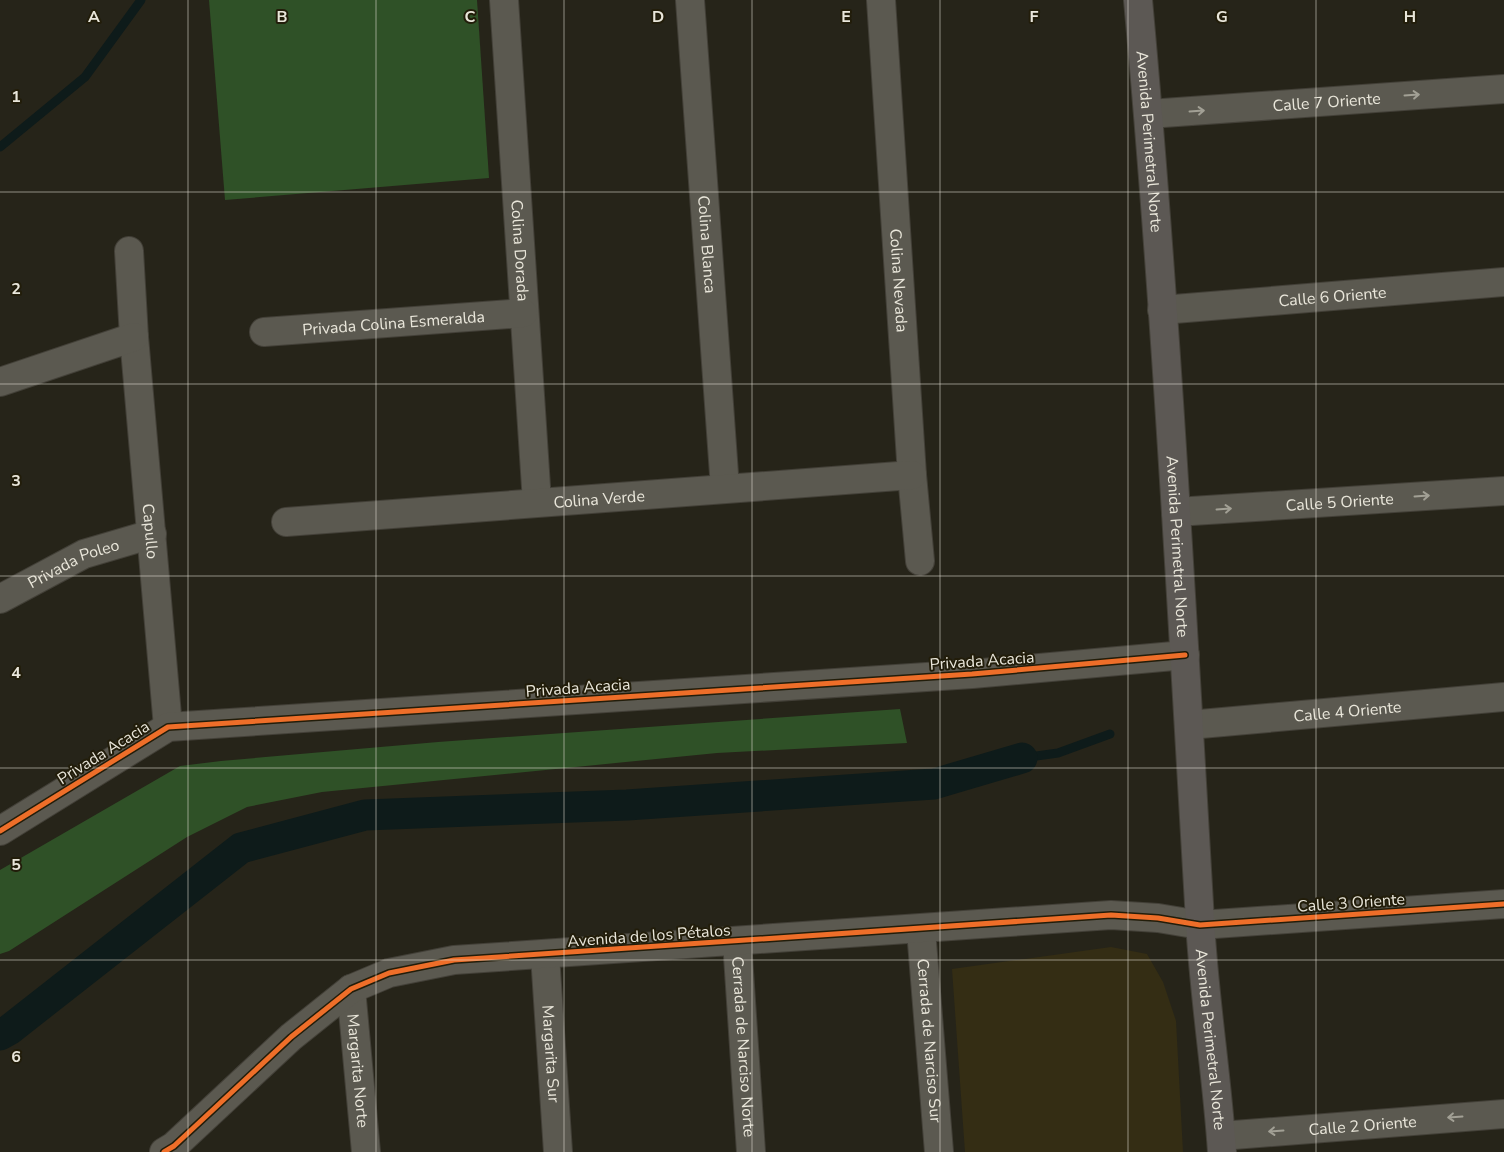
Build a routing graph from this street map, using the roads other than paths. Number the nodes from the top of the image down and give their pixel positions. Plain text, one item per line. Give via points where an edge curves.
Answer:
1 (504, 0) edge
2 (690, 0) edge
3 (881, 0) edge
4 (1138, 0) edge
5 (1504, 89) edge
6 (1149, 114) junction
7 (129, 251) dead end
8 (1504, 282) edge
9 (1162, 310) junction
10 (523, 313) junction
11 (264, 332) dead end
12 (134, 337) junction
13 (0, 382) edge
14 (912, 475) junction
15 (725, 488) junction
16 (1504, 491) edge
17 (537, 502) junction
18 (1176, 512) junction
19 (286, 522) dead end
20 (152, 534) junction
21 (920, 561) dead end
22 (0, 599) edge
23 (1186, 655) junction
24 (1504, 697) edge
25 (1189, 725) junction
26 (168, 727) junction
27 (0, 830) edge
28 (1504, 904) edge
29 (1200, 925) junction
30 (921, 930) junction
31 (737, 941) junction
32 (545, 955) junction
33 (351, 989) junction
34 (1504, 1114) edge
35 (1222, 1144) edge
36 (171, 1150) edge
37 (366, 1152) edge
38 (558, 1152) edge
39 (751, 1152) edge
40 (939, 1152) edge

1 - 10 street, Colina Dorada
2 - 15 street, Colina Blanca
3 - 14 street, Colina Nevada
4 - 6 street, Avenida Perimetral Norte
6 -> 5 street, Calle 7 Oriente
6 - 9 street, Avenida Perimetral Norte
7 - 12 street, Capullo
8 - 9 street, Calle 6 Oriente
9 - 18 street, Avenida Perimetral Norte
10 - 11 street, Privada Colina Esmeralda
10 - 17 street, Colina Dorada
12 - 13 street
12 - 20 street, Capullo
14 - 15 street, Colina Verde
14 - 21 street, Colina Nevada
15 - 17 street, Colina Verde
18 -> 16 street, Calle 5 Oriente
17 - 19 street, Colina Verde
18 - 23 street, Avenida Perimetral Norte
20 - 22 street, Privada Poleo via 84,554
20 - 26 street, Capullo
23 - 25 street, Avenida Perimetral Norte
23 - 26 street, Privada Acacia via 962,675
24 - 25 street, Calle 4 Oriente
25 - 29 street, Avenida Perimetral Norte
26 - 27 street, Privada Acacia
28 - 29 street, Calle 3 Oriente
29 - 30 street, Avenida de los Pétalos via 1111,915
29 - 35 street, Avenida Perimetral Norte
30 - 31 street, Avenida de los Pétalos
30 - 40 street, Cerrada de Narciso Sur
31 - 32 street, Avenida de los Pétalos
31 - 39 street, Cerrada de Narciso Norte
32 - 33 street, Avenida de los Pétalos via 454,960 390,973
32 - 38 street, Margarita Sur
33 - 36 street, Avenida de los Pétalos via 291,1037
33 - 37 street, Margarita Norte
34 -> 35 street, Calle 2 Oriente

